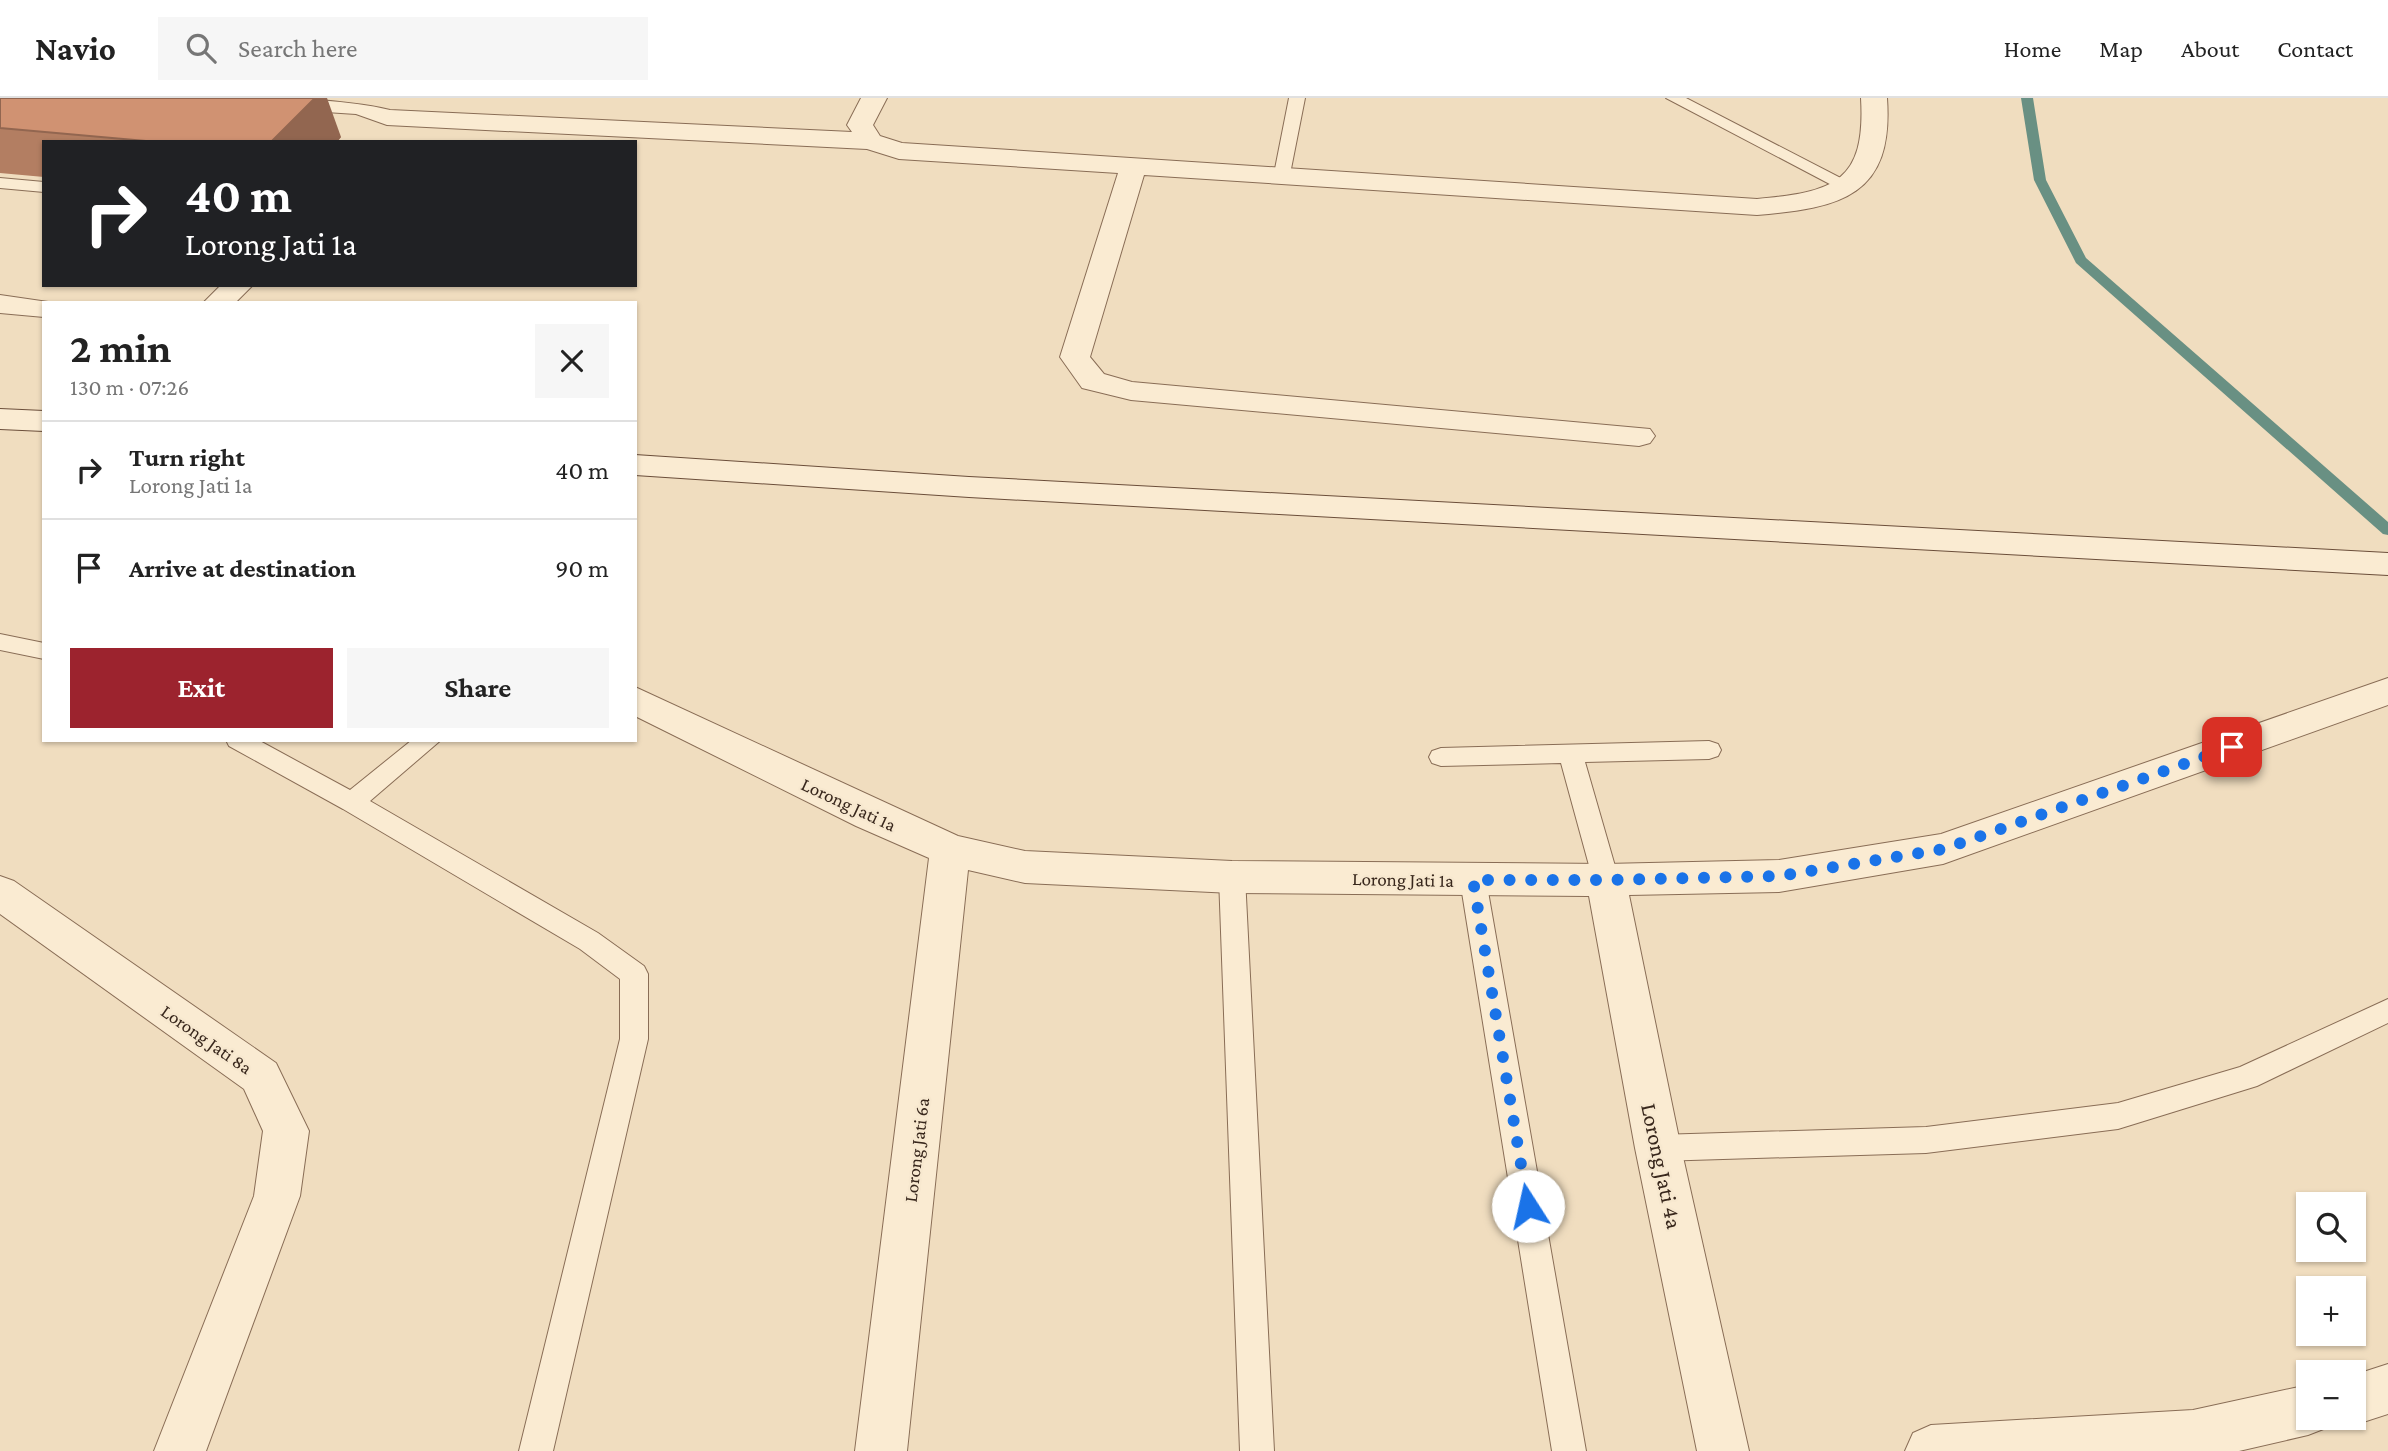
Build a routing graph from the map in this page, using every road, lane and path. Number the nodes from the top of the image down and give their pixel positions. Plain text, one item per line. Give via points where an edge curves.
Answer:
1 (236, 98) edge
2 (874, 98) edge
3 (1297, 98) edge
4 (1674, 98) edge
5 (1874, 98) edge
6 (387, 117) junction
7 (374, 140) edge
8 (870, 141) junction
9 (1133, 168) junction
10 (1282, 174) junction
11 (0, 183) edge
12 (42, 187) edge
13 (1849, 187) junction
14 (237, 287) edge
15 (219, 301) edge
16 (0, 304) edge
17 (42, 308) edge
18 (0, 419) edge
19 (42, 421) edge
20 (1639, 436) dead end
21 (637, 465) edge
22 (2388, 564) edge
23 (0, 642) edge
24 (42, 651) edge
25 (2388, 691) edge
26 (637, 701) edge
27 (243, 742) edge
28 (427, 742) edge
29 (1709, 750) dead end
30 (1570, 754) junction
31 (1441, 757) dead end
32 (352, 802) junction
33 (950, 850) junction
34 (1232, 877) junction
35 (1473, 880) junction
36 (1606, 880) junction
37 (0, 892) edge
38 (2388, 1010) edge
39 (1658, 1148) junction
40 (2296, 1414) edge
41 (2196, 1444) edge
42 (180, 1451) edge
43 (536, 1451) edge
44 (881, 1451) edge
45 (1257, 1451) edge
46 (1569, 1451) edge
47 (1723, 1451) edge
48 (1931, 1451) edge

1 - 6 street via 360,107
2 - 8 street via 860,125
3 - 10 lane
4 - 13 lane
5 - 13 street via 1875,140 1869,162
6 - 7 street
6 - 8 street
8 - 9 street via 899,151
9 - 10 street
9 - 20 street via 1075,358 1093,381 1131,391
10 - 13 street via 1758,207 1813,202
11 - 12 lane
14 - 15 street
16 - 17 street
18 - 19 street
21 - 22 street
23 - 24 lane
25 - 36 street, Lorong Jati 1a via 1944,849 1779,876
26 - 33 street, Lorong Jati 1a
27 - 32 lane
28 - 32 lane
29 - 30 lane
30 - 31 lane
30 - 36 lane
32 - 43 lane via 589,941 634,974 634,1039
33 - 34 street, Lorong Jati 1a via 1025,867
33 - 44 street, Lorong Jati 6a
34 - 35 street, Lorong Jati 1a
34 - 45 lane
35 - 36 street, Lorong Jati 1a
35 - 46 lane
36 - 39 street, Lorong Jati 4a
37 - 42 street, Lorong Jati 8a via 260,1076 286,1131 277,1196
38 - 39 lane via 2246,1077 2119,1116 1926,1140
39 - 47 street, Lorong Jati 4a
40 - 41 street
41 - 48 street

